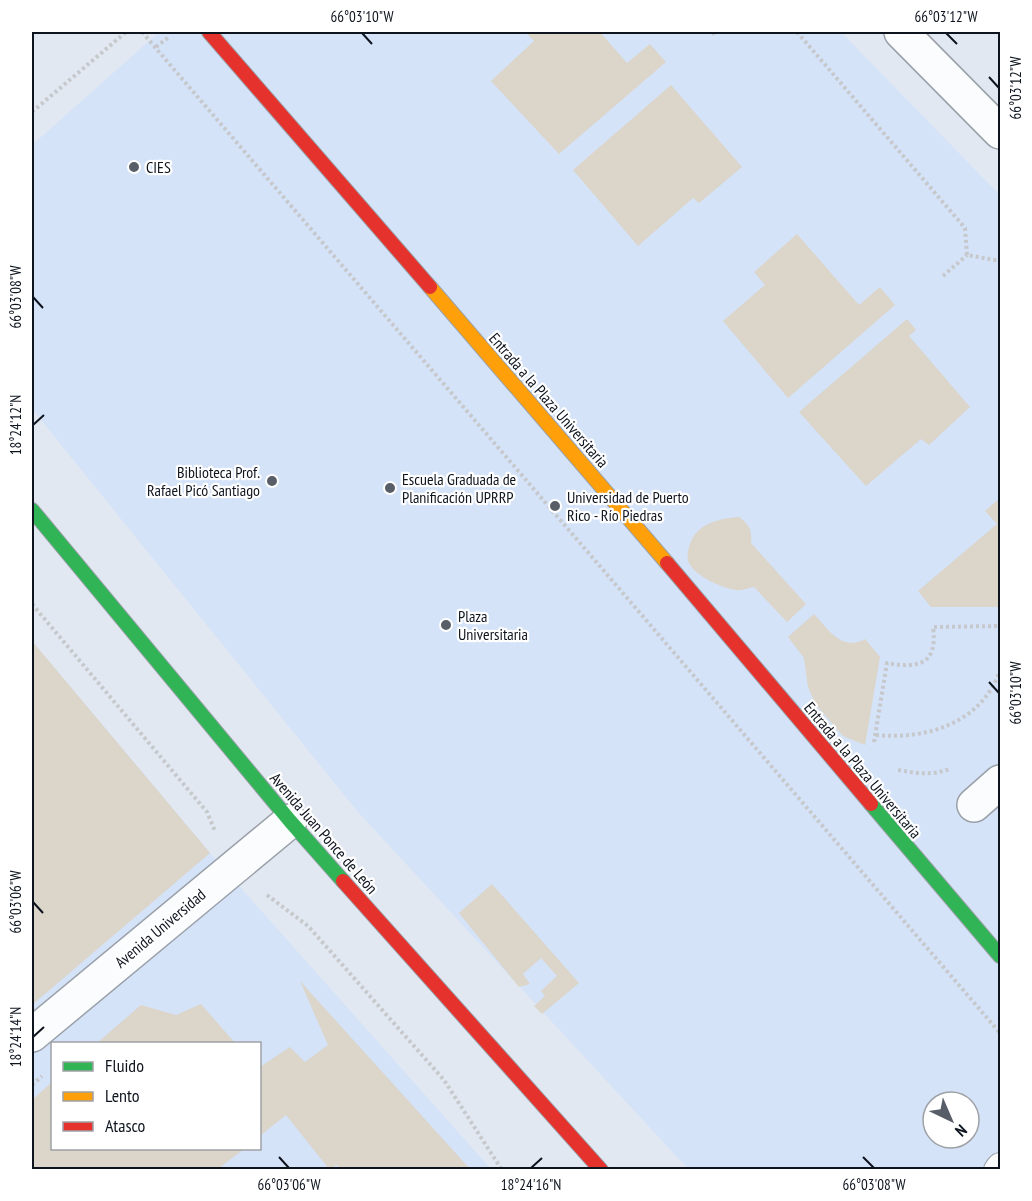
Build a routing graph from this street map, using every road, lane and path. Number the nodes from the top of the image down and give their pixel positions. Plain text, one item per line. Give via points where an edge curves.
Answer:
1 (126, 32) edge
2 (142, 32) edge
3 (209, 32) edge
4 (797, 32) edge
5 (901, 32) edge
6 (32, 112) edge
7 (1000, 132) edge
8 (967, 255) junction
9 (1000, 261) edge
10 (943, 276) dead end
11 (32, 510) edge
12 (1000, 626) edge
13 (1000, 670) edge
14 (876, 735) junction
15 (960, 765) dead end
16 (869, 766) junction
17 (1000, 782) edge
18 (862, 795) junction
19 (974, 805) dead end
20 (290, 821) junction
21 (1000, 956) edge
22 (1000, 1033) edge
23 (32, 1035) edge
24 (1000, 1166) edge
25 (601, 1170) edge
26 (997, 1170) edge

1 - 6 path
2 - 22 path
3 - 18 street, Entrada a la Plaza Universitaria
4 - 8 path via 965,228
5 - 7 street
8 - 9 path
8 - 10 path
11 - 20 street, Avenida Juan Ponce de León
12 - 14 path via 933,627 934,643 920,665 887,663
13 - 14 path via 981,702 954,724 911,735
14 - 16 path
15 - 16 path via 920,774
16 - 18 path
17 - 19 street
18 - 21 street, Entrada a la Plaza Universitaria
20 - 23 street, Avenida Universidad
20 - 25 street, Avenida Juan Ponce de León
24 - 26 lane

